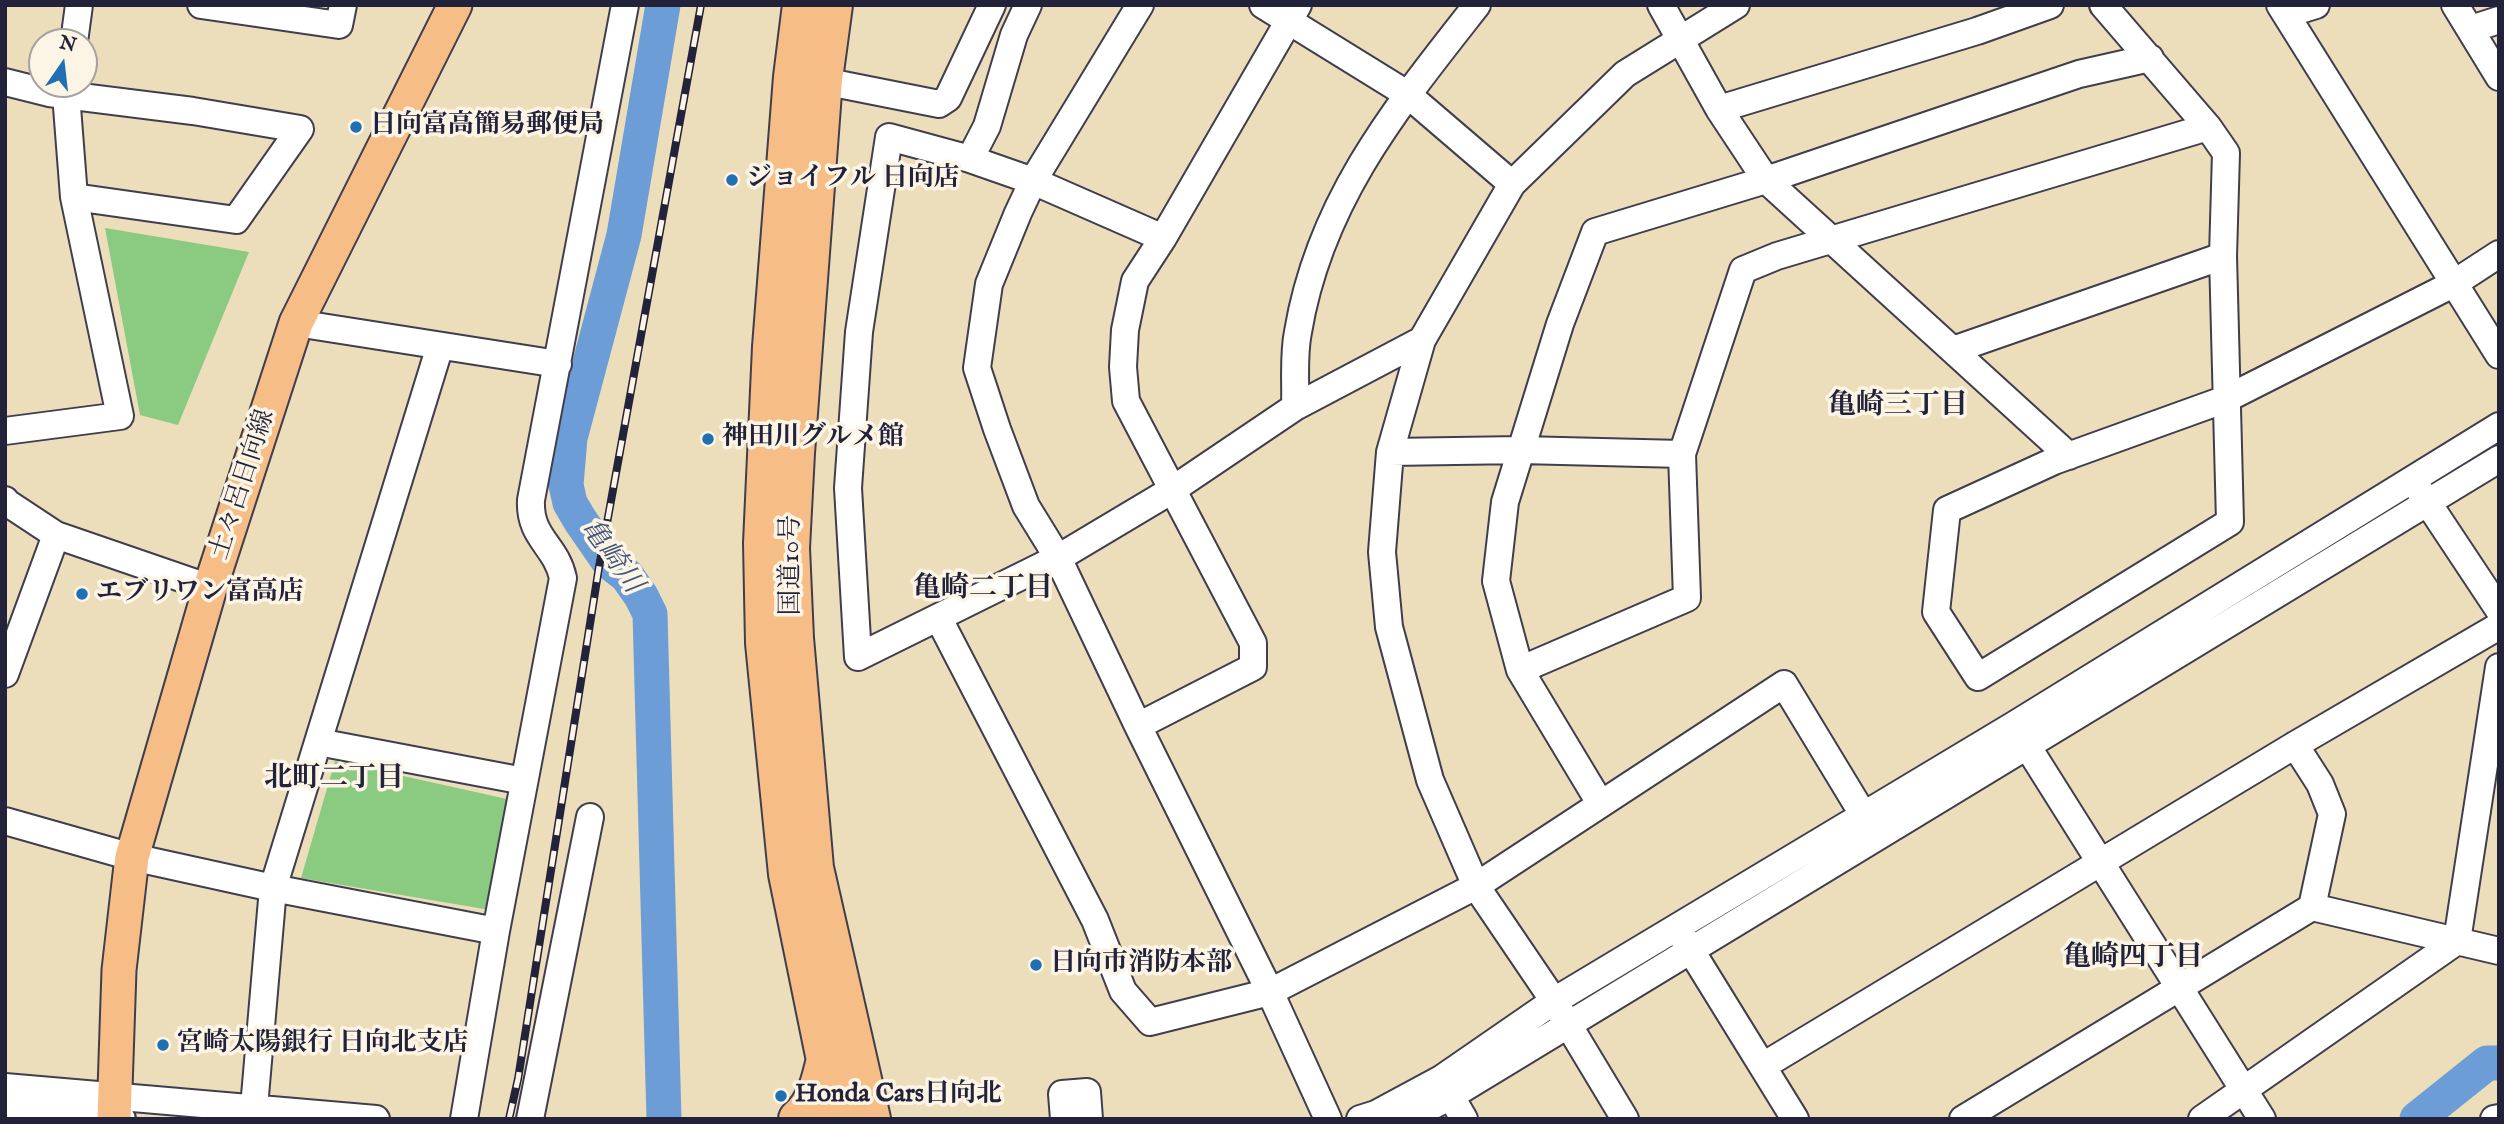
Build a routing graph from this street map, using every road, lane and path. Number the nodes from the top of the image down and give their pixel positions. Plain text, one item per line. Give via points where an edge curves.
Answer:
1 (79, 5) edge
2 (201, 5) edge
3 (342, 5) edge
4 (456, 5) edge
5 (625, 5) edge
6 (802, 5) edge
7 (833, 5) edge
8 (992, 5) edge
9 (1028, 5) edge
10 (1140, 5) edge
11 (1263, 5) edge
12 (1478, 5) edge
13 (1661, 5) edge
14 (1736, 5) edge
15 (2050, 5) edge
16 (2103, 5) edge
17 (2316, 5) edge
18 (2455, 5) edge
19 (2283, 10) edge
20 (1293, 13) edge
21 (2499, 20) edge
22 (76, 28) edge
23 (2471, 29) junction
24 (1682, 39) junction
25 (2150, 58) junction
26 (2499, 77) edge
27 (808, 78) junction
28 (5, 82) edge
29 (28, 88) edge
30 (98, 94) edge
31 (1407, 94) junction
32 (68, 98) edge
33 (1719, 109) junction
34 (2208, 127) junction
35 (970, 159) junction
36 (1766, 180) junction
37 (1033, 181) junction
38 (1512, 184) junction
39 (74, 197) junction
40 (1163, 238) junction
41 (1832, 241) junction
42 (2499, 254) edge
43 (2224, 256) junction
44 (2453, 284) junction
45 (296, 323) junction
46 (1422, 340) junction
47 (440, 346) junction
48 (1953, 350) junction
49 (2499, 355) edge
50 (558, 364) junction
51 (2226, 399) junction
52 (1295, 407) junction
53 (2499, 426) edge
54 (5, 431) edge
55 (1521, 450) junction
56 (1390, 452) junction
57 (1682, 454) junction
58 (2069, 456) junction
59 (2499, 459) edge
60 (1172, 490) junction
61 (2420, 492) junction
62 (5, 500) edge
63 (56, 535) junction
64 (1058, 558) junction
65 (210, 589) junction
66 (2499, 610) edge
67 (939, 619) junction
68 (2499, 626) edge
69 (7, 666) edge
70 (2499, 667) edge
71 (1520, 670) junction
72 (1138, 726) junction
73 (2020, 735) junction
74 (318, 742) junction
75 (2295, 745) junction
76 (524, 781) junction
77 (1600, 803) junction
78 (1864, 816) junction
79 (590, 817) dead end
80 (5, 821) edge
81 (132, 857) junction
82 (2101, 862) junction
83 (1476, 886) junction
84 (273, 888) junction
85 (2312, 907) junction
86 (1676, 926) junction
87 (496, 931) junction
88 (2457, 941) junction
89 (1690, 949) junction
90 (2499, 951) edge
91 (2180, 988) junction
92 (1270, 992) junction
93 (1553, 1001) junction
94 (1567, 1024) junction
95 (826, 1059) junction
96 (1763, 1066) junction
97 (861, 1076) junction
98 (5, 1087) edge
99 (2244, 1091) junction
100 (1452, 1098) edge
101 (5, 1110) edge
102 (117, 1113) edge
103 (253, 1113) edge
104 (376, 1119) edge
105 (464, 1119) edge
106 (530, 1119) edge
107 (798, 1119) edge
108 (838, 1119) edge
109 (871, 1119) edge
110 (897, 1119) edge
111 (1063, 1119) edge
112 (1089, 1119) edge
113 (1328, 1119) edge
114 (1360, 1119) edge
115 (1407, 1119) edge
116 (1625, 1119) edge
117 (1795, 1119) edge
118 (1963, 1119) edge
119 (2202, 1119) edge
120 (2262, 1119) edge

1 - 22 street
2 - 3 street via 339,25
4 - 45 main road, 土々呂日向線
5 - 50 street
6 - 27 highway, 国道10号
7 - 27 highway, 国道10号
8 - 27 street via 948,99 939,104
9 - 35 street via 1014,35 987,126
10 - 37 street
11 - 20 street
12 - 31 street
13 - 24 street
14 - 24 street
15 - 33 street
16 - 25 street
17 - 19 street
18 - 23 street
19 - 44 street
20 - 31 street
20 - 40 street
21 - 23 street
23 - 26 street
24 - 33 street
24 - 38 street via 1625,74
25 - 34 street
25 - 36 street via 2079,74
27 - 95 highway, 国道10号 via 766,457 763,543 765,643 788,874
27 - 97 highway, 国道10号 via 790,548 794,638 814,868
28 - 29 street
30 - 39 street via 300,129 236,220
31 - 38 street
31 - 52 street via 1348,185 1316,260 1297,335
32 - 39 street
33 - 36 street
34 - 41 street
34 - 43 street via 2226,153
35 - 37 street
35 - 67 street via 889,137 859,332 848,488 858,657
36 - 41 street
36 - 55 street via 1595,232 1560,324
37 - 40 street
37 - 64 street via 989,284 977,368 1026,506
38 - 46 street
39 - 54 street via 120,416
40 - 60 street via 1135,281 1123,367 1126,401
41 - 48 street
41 - 57 street via 1743,270
42 - 44 street
43 - 48 street
43 - 51 street
44 - 49 street
44 - 51 street
45 - 47 street
45 - 65 main road, 土々呂日向線
46 - 52 street
46 - 56 street
47 - 50 street
47 - 74 street
48 - 58 street
50 - 76 street via 531,515 534,527 560,564 563,578
51 - 58 street
51 - 58 street via 2230,522 1978,677 1936,612 1947,510
52 - 60 street
53 - 61 street
55 - 56 street
55 - 57 street
55 - 71 street via 1505,502 1496,581
56 - 83 street via 1382,552 1388,626 1430,780
57 - 71 street via 1687,598
59 - 61 street
60 - 64 street
60 - 72 street via 1253,643 1253,667
61 - 66 street
61 - 73 street
62 - 63 street
63 - 65 street
63 - 69 street
64 - 67 street
64 - 72 street
65 - 81 main road, 土々呂日向線
67 - 92 street via 1096,920 1123,991 1150,1022
68 - 75 street
70 - 88 street
71 - 77 street
72 - 92 street
73 - 78 street
73 - 82 street
73 - 89 street
74 - 76 street
74 - 84 street
75 - 82 street
75 - 85 street via 2320,784 2332,814
76 - 87 street
77 - 78 street via 1784,684
77 - 83 street
78 - 86 street
79 - 106 street
80 - 81 street
81 - 84 street
81 - 102 main road, 土々呂日向線 via 119,970
82 - 91 street
82 - 96 street
83 - 92 street
83 - 93 street
84 - 87 street
84 - 103 street
85 - 88 street
85 - 91 street
86 - 89 street
86 - 93 street
87 - 105 street
88 - 90 street
88 - 99 street
89 - 94 street
89 - 96 street
91 - 99 street
91 - 118 street
92 - 113 street
93 - 94 street
93 - 100 street
94 - 100 street
94 - 116 street
95 - 107 highway via 819,1090
95 - 108 highway, 国道10号
96 - 117 street
97 - 109 highway, 国道10号
97 - 110 highway
98 - 102 street
99 - 119 street
99 - 120 street
100 - 114 street
100 - 115 street
101 - 102 street
102 - 103 street
103 - 104 street
111 - 112 street via 1062,1094 1087,1092

